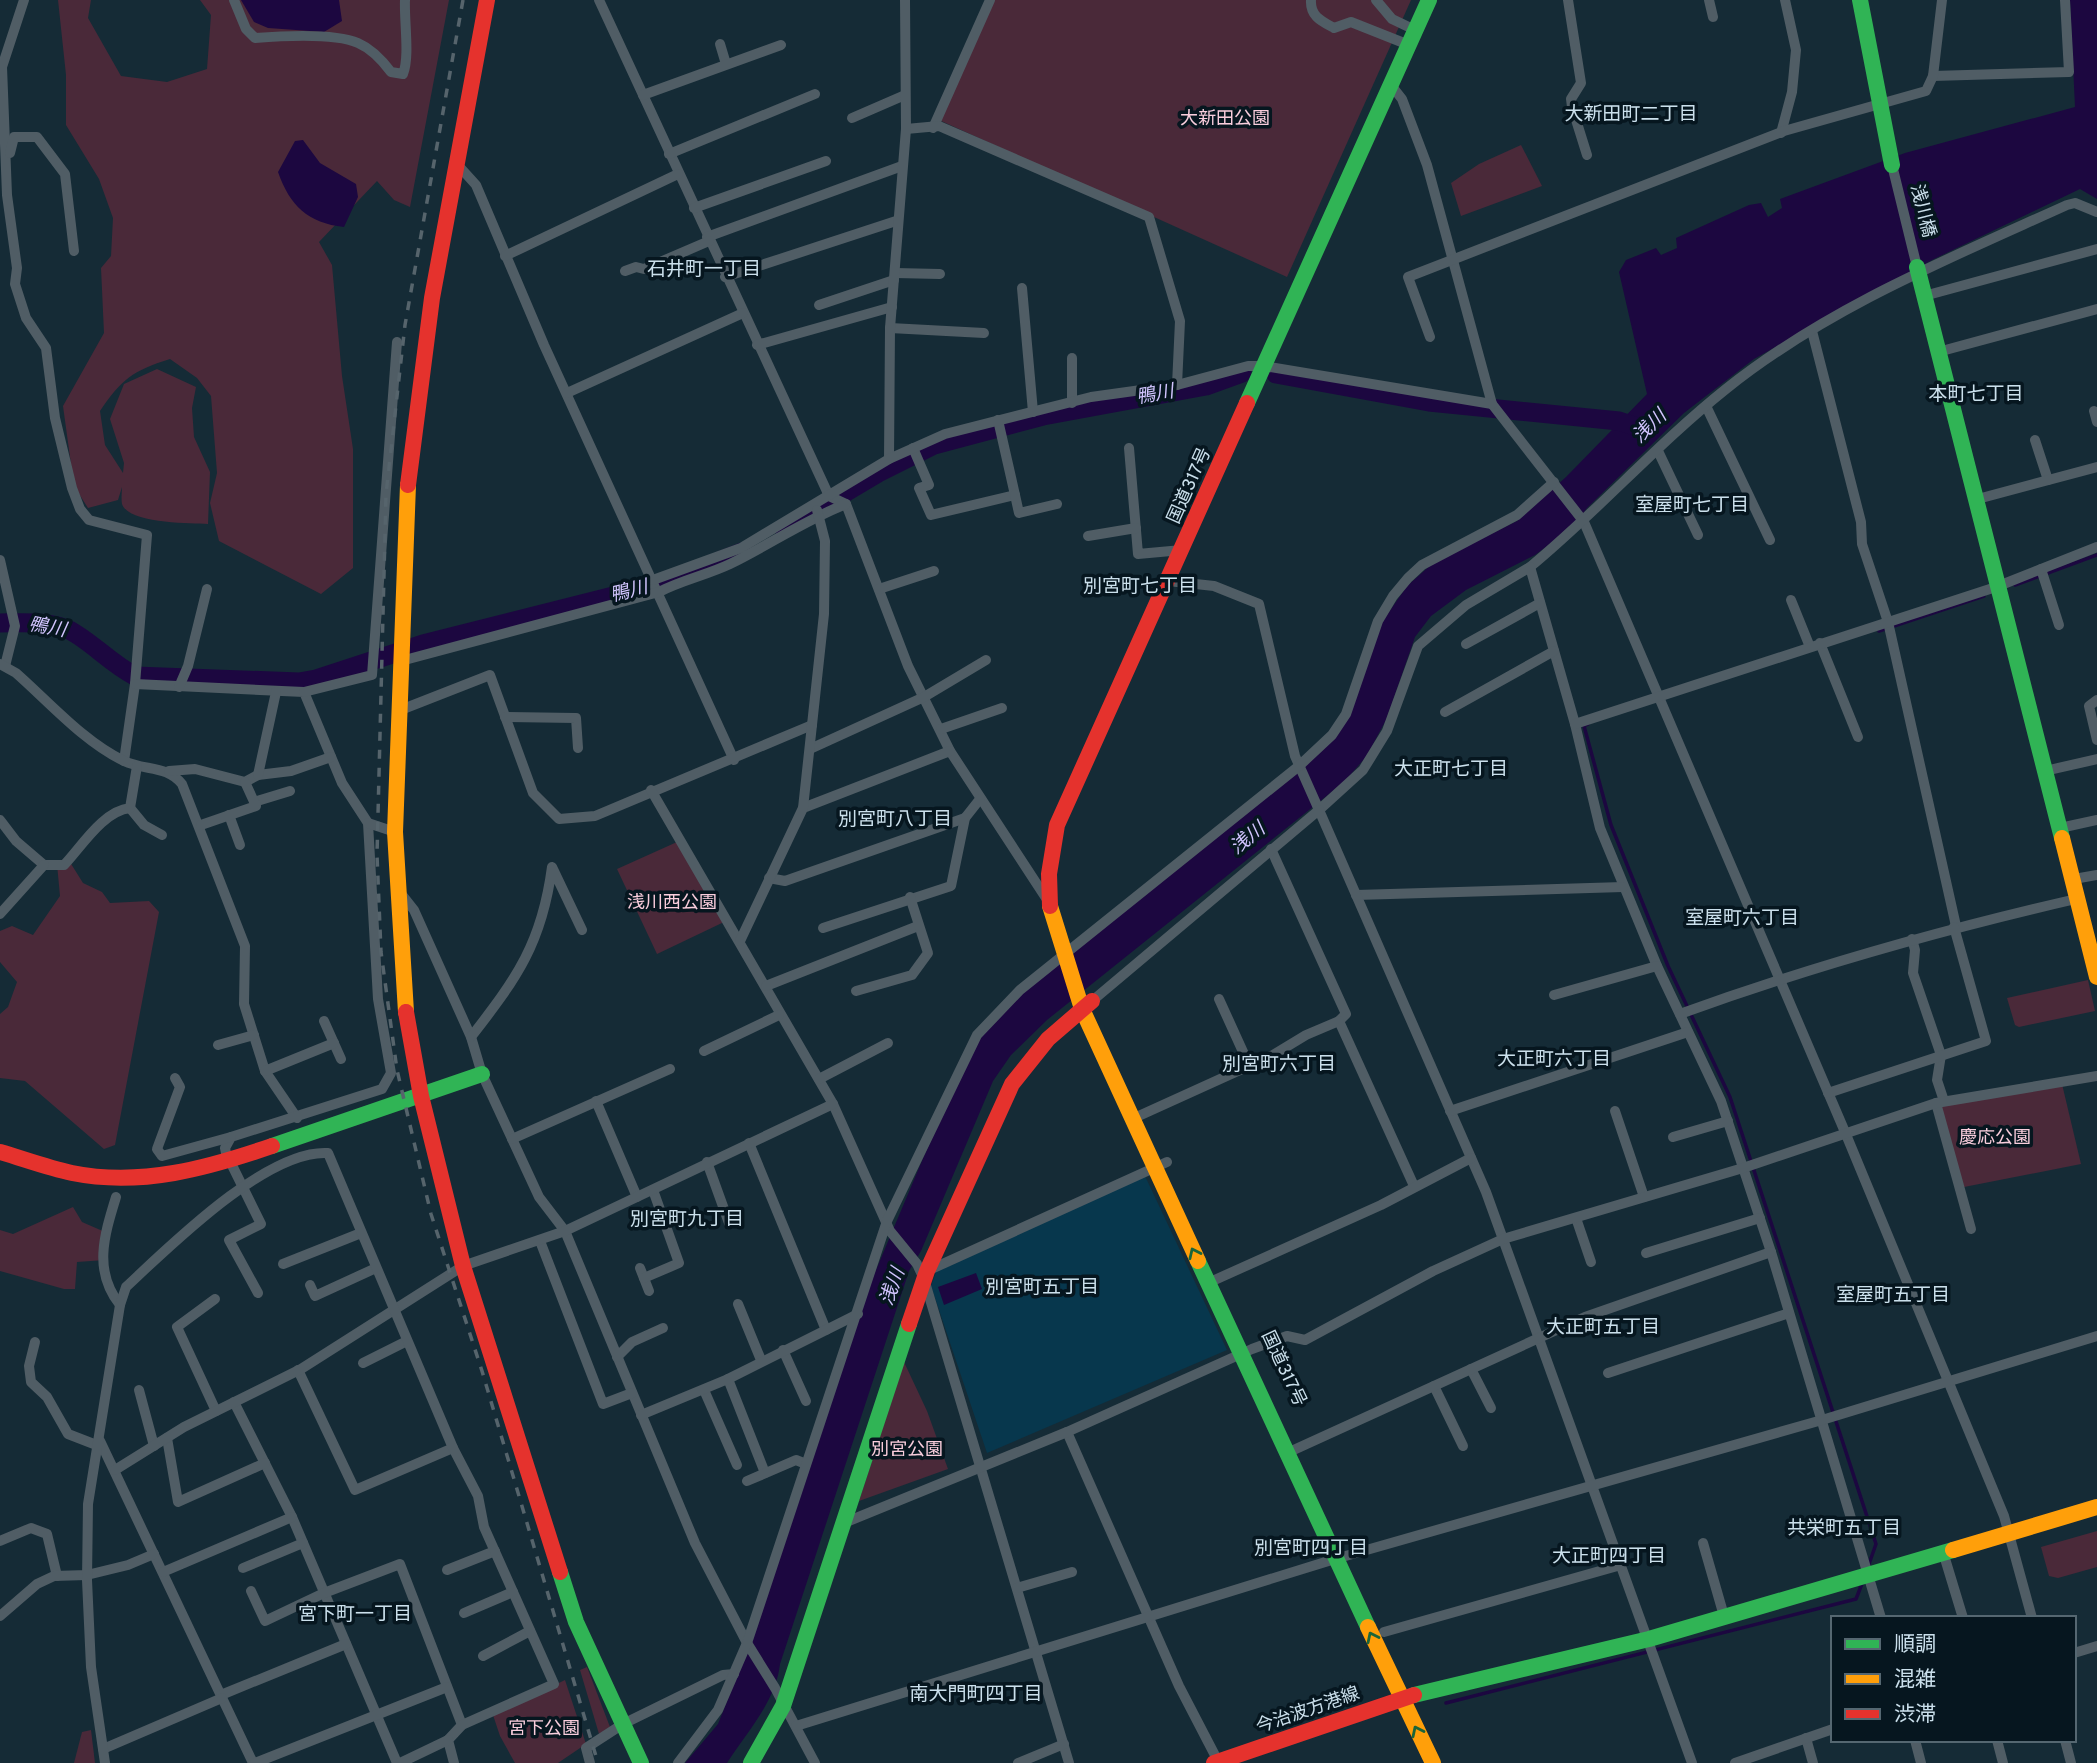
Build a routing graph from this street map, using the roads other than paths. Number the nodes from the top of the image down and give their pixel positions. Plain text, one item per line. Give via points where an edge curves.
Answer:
1 (24, 0) edge
2 (234, 0) edge
3 (404, 0) edge
4 (487, 0) edge
5 (599, 0) edge
6 (905, 0) edge
7 (990, 0) edge
8 (1311, 0) edge
9 (1376, 0) edge
10 (1429, 0) edge
11 (1568, 0) edge
12 (1709, 0) edge
13 (1785, 0) edge
14 (1860, 0) edge
15 (1942, 0) edge
16 (2064, 0) edge
17 (1713, 17) dead end
18 (1412, 38) junction
19 (720, 44) dead end
20 (781, 45) dead end
21 (726, 64) junction
22 (1933, 76) junction
23 (1391, 85) junction
24 (815, 94) dead end
25 (643, 95) junction
26 (905, 95) junction
27 (1879, 106) junction
28 (852, 118) dead end
29 (933, 128) junction
30 (906, 129) junction
31 (1781, 132) junction
32 (670, 155) junction
33 (1587, 155) dead end
34 (826, 161) dead end
35 (8, 163) junction
36 (457, 164) junction
37 (1892, 164) joint
38 (902, 166) junction
39 (678, 174) junction
40 (694, 208) junction
41 (2097, 212) edge
42 (896, 220) junction
43 (708, 239) junction
44 (2097, 249) edge
45 (74, 251) dead end
46 (505, 256) junction
47 (1453, 262) junction
48 (1918, 270) junction
49 (625, 271) dead end
50 (940, 274) dead end
51 (895, 276) junction
52 (725, 277) junction
53 (1022, 288) dead end
54 (1924, 296) junction
55 (819, 305) dead end
56 (892, 307) junction
57 (2097, 309) edge
58 (743, 313) junction
59 (890, 328) junction
60 (1812, 331) junction
61 (984, 333) dead end
62 (1430, 337) dead end
63 (397, 342) dead end
64 (757, 345) junction
65 (1938, 352) junction
66 (1072, 358) dead end
67 (1264, 366) junction
68 (1177, 385) junction
69 (567, 393) junction
70 (1072, 403) junction
71 (1492, 404) junction
72 (1706, 406) junction
73 (1033, 412) junction
74 (998, 420) junction
75 (2035, 440) dead end
76 (913, 448) junction
77 (1129, 448) dead end
78 (1658, 452) junction
79 (890, 459) junction
80 (2097, 467) edge
81 (2048, 480) junction
82 (1556, 484) junction
83 (1015, 495) junction
84 (829, 496) junction
85 (1975, 499) junction
86 (846, 504) junction
87 (1058, 504) dead end
88 (817, 509) junction
89 (1583, 519) junction
90 (1136, 528) junction
91 (1698, 535) dead end
92 (1088, 536) dead end
93 (1770, 540) dead end
94 (2097, 547) edge
95 (1182, 550) junction
96 (0, 560) edge
97 (1530, 567) junction
98 (2041, 569) junction
99 (934, 571) dead end
100 (653, 580) junction
101 (1168, 581) junction
102 (1996, 587) junction
103 (207, 589) dead end
104 (879, 589) junction
105 (659, 592) junction
106 (1790, 600) dead end
107 (1540, 603) junction
108 (1888, 622) junction
109 (2059, 625) dead end
110 (1466, 644) dead end
111 (1815, 645) junction
112 (1554, 651) junction
113 (986, 660) dead end
114 (401, 661) junction
115 (3, 665) edge
116 (135, 684) junction
117 (179, 684) junction
118 (276, 692) junction
119 (304, 692) junction
120 (1659, 695) junction
121 (923, 697) junction
122 (2097, 700) edge
123 (1002, 708) dead end
124 (398, 711) junction
125 (1445, 712) dead end
126 (505, 718) junction
127 (1575, 724) junction
128 (812, 725) junction
129 (941, 729) junction
130 (1858, 737) dead end
131 (2097, 740) edge
132 (578, 748) dead end
133 (810, 749) junction
134 (950, 751) junction
135 (331, 757) junction
136 (2097, 759) edge
137 (734, 760) junction
138 (124, 761) junction
139 (137, 766) junction
140 (1300, 768) junction
141 (169, 771) junction
142 (2045, 771) junction
143 (258, 775) junction
144 (245, 782) junction
145 (651, 790) junction
146 (290, 791) dead end
147 (980, 799) junction
148 (254, 802) junction
149 (1318, 807) junction
150 (130, 808) junction
151 (803, 808) junction
152 (229, 815) junction
153 (965, 818) junction
154 (0, 820) edge
155 (2097, 820) edge
156 (368, 823) junction
157 (201, 825) junction
158 (2060, 828) junction
159 (395, 832) junction
160 (162, 835) dead end
161 (240, 845) dead end
162 (1271, 849) junction
163 (44, 865) junction
164 (2097, 875) edge
165 (769, 878) junction
166 (2074, 879) junction
167 (1623, 887) junction
168 (399, 891) junction
169 (1356, 895) junction
170 (910, 897) junction
171 (2076, 899) junction
172 (1048, 901) junction
173 (0, 914) edge
174 (918, 926) junction
175 (1955, 926) junction
176 (823, 928) dead end
177 (582, 930) dead end
178 (1912, 939) junction
179 (740, 941) junction
180 (1064, 957) junction
181 (1657, 966) junction
182 (2097, 977) edge
183 (1779, 978) junction
184 (766, 986) junction
185 (856, 991) dead end
186 (1555, 995) dead end
187 (1219, 999) dead end
188 (1085, 1002) junction
189 (1680, 1014) junction
190 (779, 1016) junction
191 (324, 1021) dead end
192 (1339, 1021) junction
193 (1688, 1031) junction
194 (254, 1035) junction
195 (471, 1037) junction
196 (334, 1043) junction
197 (888, 1043) dead end
198 (218, 1045) dead end
199 (704, 1051) dead end
200 (1941, 1055) junction
201 (341, 1059) dead end
202 (1250, 1065) junction
203 (670, 1069) dead end
204 (265, 1070) junction
205 (482, 1074) junction
206 (2097, 1076) edge
207 (175, 1077) dead end
208 (818, 1079) junction
209 (1828, 1093) junction
210 (421, 1096) junction
211 (596, 1101) junction
212 (1940, 1102) junction
213 (834, 1104) junction
214 (1450, 1111) junction
215 (1615, 1111) dead end
216 (1138, 1116) junction
217 (297, 1118) junction
218 (1728, 1121) junction
219 (1845, 1132) junction
220 (231, 1137) junction
221 (1673, 1137) dead end
222 (512, 1139) junction
223 (749, 1143) junction
224 (0, 1152) edge
225 (1471, 1158) junction
226 (230, 1160) junction
227 (707, 1161) junction
228 (1161, 1165) junction
229 (1743, 1168) junction
230 (242, 1186) junction
231 (1414, 1186) junction
232 (653, 1190) junction
233 (116, 1197) dead end
234 (637, 1197) junction
235 (1644, 1197) junction
236 (1576, 1218) junction
237 (1760, 1218) junction
238 (729, 1223) dead end
239 (889, 1226) junction
240 (1971, 1229) dead end
241 (565, 1231) junction
242 (361, 1233) junction
243 (1503, 1239) junction
244 (540, 1241) junction
245 (1771, 1252) junction
246 (1646, 1253) dead end
247 (1591, 1262) dead end
248 (282, 1264) dead end
249 (463, 1266) junction
250 (376, 1268) junction
251 (923, 1271) junction
252 (1214, 1280) junction
253 (310, 1285) dead end
254 (649, 1291) dead end
255 (258, 1293) dead end
256 (215, 1299) dead end
257 (738, 1304) dead end
258 (120, 1305) junction
259 (394, 1310) junction
260 (1790, 1313) junction
261 (858, 1314) junction
262 (663, 1328) dead end
263 (826, 1330) junction
264 (2097, 1336) edge
265 (1538, 1339) junction
266 (407, 1341) junction
267 (35, 1342) dead end
268 (783, 1350) junction
269 (1247, 1352) junction
270 (617, 1357) junction
271 (761, 1360) junction
272 (363, 1363) dead end
273 (1471, 1369) junction
274 (298, 1370) junction
275 (1608, 1373) dead end
276 (728, 1379) junction
277 (1948, 1381) junction
278 (1434, 1386) junction
279 (139, 1390) dead end
280 (704, 1390) junction
281 (632, 1393) junction
282 (806, 1401) dead end
283 (234, 1402) junction
284 (1491, 1408) dead end
285 (216, 1411) junction
286 (641, 1415) junction
287 (1822, 1420) junction
288 (1067, 1432) junction
289 (167, 1438) junction
290 (99, 1444) junction
291 (154, 1446) junction
292 (1463, 1446) dead end
293 (453, 1448) junction
294 (1293, 1451) junction
295 (265, 1463) junction
296 (806, 1464) junction
297 (737, 1465) dead end
298 (979, 1467) junction
299 (115, 1470) junction
300 (765, 1473) junction
301 (747, 1481) dead end
302 (1592, 1485) junction
303 (2097, 1507) edge
304 (292, 1517) junction
305 (844, 1523) junction
306 (2010, 1535) junction
307 (0, 1541) edge
308 (303, 1543) junction
309 (1703, 1544) dead end
310 (495, 1550) junction
311 (1943, 1552) junction
312 (154, 1554) junction
313 (1342, 1557) junction
314 (1621, 1565) junction
315 (243, 1568) dead end
316 (447, 1570) dead end
317 (163, 1572) junction
318 (1072, 1572) dead end
319 (1868, 1572) junction
320 (87, 1575) junction
321 (57, 1576) junction
322 (1017, 1588) junction
323 (251, 1591) dead end
324 (513, 1592) junction
325 (324, 1593) junction
326 (464, 1613) dead end
327 (0, 1616) edge
328 (1147, 1616) junction
329 (1724, 1616) junction
330 (1880, 1616) edge
331 (1962, 1616) edge
332 (2031, 1616) edge
333 (530, 1631) junction
334 (1384, 1632) junction
335 (1649, 1639) junction
336 (346, 1644) junction
337 (748, 1646) junction
338 (2097, 1646) edge
339 (1037, 1652) junction
340 (2076, 1652) edge
341 (483, 1656) dead end
342 (733, 1674) junction
343 (447, 1687) junction
344 (221, 1697) junction
345 (1408, 1697) junction
346 (783, 1706) junction
347 (376, 1714) junction
348 (623, 1724) junction
349 (462, 1725) junction
350 (796, 1726) junction
351 (1831, 1730) edge
352 (1806, 1738) junction
353 (447, 1740) junction
354 (1916, 1742) edge
355 (1998, 1742) edge
356 (2066, 1742) edge
357 (1064, 1744) junction
358 (103, 1749) junction
359 (1217, 1762) edge
360 (105, 1763) edge
361 (254, 1763) edge
362 (398, 1763) edge
363 (454, 1763) edge
364 (590, 1763) edge
365 (641, 1763) edge
366 (678, 1763) edge
367 (751, 1763) edge
368 (816, 1763) edge
369 (1018, 1763) edge
370 (1069, 1763) edge
371 (1433, 1763) edge
372 (1448, 1763) edge
373 (1692, 1763) edge
374 (1735, 1763) edge
375 (1813, 1763) edge
376 (1921, 1763) edge
377 (2003, 1763) edge
378 (2071, 1763) edge

1 - 35 street via 2,67
2 - 3 street via 246,29 255,38 357,43 379,57 391,72 403,74 407,64
4 - 36 main road
5 - 25 street
6 - 26 street
7 - 29 street
8 - 18 street via 1316,18 1334,28 1351,22
9 - 18 street
10 - 18 main road, 国道317号
11 - 33 street via 1581,83 1571,99
12 - 17 street
13 - 31 street via 1796,50 1792,92
14 - 27 main road
15 - 22 street
16 - 22 street via 2069,72
18 - 23 main road, 国道317号
19 - 21 street
20 - 21 street
21 - 25 street
22 - 27 street via 1926,91
23 - 47 street via 1402,99 1427,165
23 - 67 main road, 国道317号
24 - 32 street
25 - 32 street
26 - 28 street
26 - 30 street
27 - 31 street
27 - 37 main road
29 - 30 street
29 - 68 street via 939,126 1149,217 1180,321
30 - 38 street
31 - 47 street
32 - 39 street
34 - 40 street
35 - 45 street via 14,138 37,138 50,151 65,174
35 - 116 street via 7,195 18,268 15,284 26,318 46,348 55,418 72,488 89,520 147,535
36 - 46 street via 476,185
36 - 114 main road via 408,470
37 - 48 street, 浅川橋
38 - 42 street
38 - 43 street
39 - 40 street
39 - 46 street
40 - 43 street
41 - 48 street via 2075,203 2067,205
42 - 51 street
42 - 52 street
43 - 49 street via 644,269
43 - 52 street
44 - 54 street
46 - 69 street
47 - 62 street via 1408,277
47 - 71 street
48 - 54 main road
48 - 60 street
50 - 51 street
51 - 55 street
51 - 56 street
52 - 58 street
53 - 73 street
54 - 65 main road
56 - 59 street
56 - 64 street
57 - 65 street
58 - 64 street
58 - 69 street
59 - 61 street
59 - 79 street
60 - 72 street
60 - 108 street via 1861,522 1862,544
63 - 119 street via 372,675
64 - 84 street
65 - 85 main road
66 - 70 street
67 - 68 street
67 - 71 street
67 - 95 main road, 国道317号
68 - 70 street
69 - 100 street
70 - 73 street
71 - 82 street
72 - 78 street
72 - 93 street
73 - 74 street
74 - 76 street
74 - 83 street
75 - 81 street
76 - 79 street
76 - 83 street via 929,485 919,488 931,515
77 - 90 street
78 - 89 street
78 - 91 street
79 - 84 street
80 - 81 street
81 - 85 street
82 - 89 street
82 - 140 street via 1517,515 1422,565 1408,578 1378,621 1346,714
83 - 87 street via 1019,513
84 - 86 street
84 - 88 street
85 - 102 main road
86 - 88 street
86 - 104 street
88 - 100 street via 741,548
88 - 105 street via 727,566
88 - 128 street via 825,541 824,614
89 - 97 street
89 - 120 street
90 - 92 street
90 - 95 street via 1139,554
94 - 98 street
95 - 101 main road, 国道317号
96 - 115 street via 15,626
97 - 107 street
97 - 149 street via 1466,605 1418,646 1387,731 1363,770
98 - 102 street
98 - 109 street
99 - 104 street
100 - 105 street
101 - 140 street via 1214,586 1259,604
101 - 172 main road, 国道317号 via 1058,825 1050,848
102 - 108 street
102 - 142 main road
103 - 117 street via 188,666
104 - 121 street
105 - 114 street
105 - 137 street
106 - 111 street
107 - 110 street
107 - 112 street
108 - 111 street
108 - 175 street
111 - 120 street
111 - 130 street
112 - 125 street
112 - 127 street
113 - 121 street
114 - 124 main road
115 - 138 street via 100,747
116 - 117 street
116 - 138 street
117 - 118 street
118 - 119 street
118 - 143 street
119 - 135 street
120 - 127 street
120 - 183 street
121 - 129 street
121 - 133 street
122 - 131 street via 2089,706
123 - 129 street
124 - 126 street via 490,675
124 - 159 main road
126 - 132 street via 576,718
126 - 145 street via 533,793 559,819 595,816
127 - 167 street via 1600,828
128 - 133 street
128 - 137 street
129 - 134 street
133 - 151 street
134 - 147 street
134 - 151 street
135 - 143 street via 291,771
135 - 156 street
136 - 142 street
137 - 145 street
138 - 139 street
139 - 141 street
139 - 150 street
140 - 149 street
140 - 180 street
141 - 144 street via 195,769
141 - 157 street via 182,784
142 - 158 main road
143 - 144 street
144 - 148 street
145 - 179 street
146 - 148 street
147 - 153 street
147 - 172 street
148 - 152 street via 256,806
149 - 162 street
149 - 169 street
150 - 160 street via 144,825
150 - 163 street via 118,809 64,865
151 - 165 street
152 - 157 street
152 - 161 street
153 - 165 street via 785,881
153 - 170 street via 951,886
154 - 163 street
155 - 158 street
156 - 159 street
156 - 217 street via 375,973 391,1073 382,1088
157 - 194 street via 245,946 244,1004
158 - 166 main road
159 - 168 main road
162 - 188 street
162 - 192 street via 1346,1014
163 - 173 street
164 - 166 street
165 - 179 street
166 - 171 main road
167 - 169 street
167 - 181 street
168 - 195 street via 414,910
168 - 210 main road via 405,1008
169 - 214 street
170 - 174 street
170 - 176 street
171 - 175 street
171 - 182 main road
172 - 180 main road, 国道317号
174 - 184 street
174 - 185 street via 928,953 912,975
175 - 178 street
175 - 200 street via 1986,1041
177 - 195 street via 552,867 547,909 526,962
178 - 183 street
178 - 200 street via 1913,973
179 - 184 street
180 - 188 main road, 国道317号
180 - 239 street via 1020,989 977,1035
181 - 186 street
181 - 189 street
183 - 189 street
183 - 209 street
184 - 190 street
187 - 202 street
188 - 216 main road, 国道317号
188 - 251 main road via 1029,1056 1012,1084
189 - 193 street
190 - 199 street
190 - 208 street
191 - 196 street
192 - 202 street
192 - 231 street
193 - 214 street
193 - 218 street
194 - 198 street
194 - 204 street
195 - 205 street
196 - 201 street
196 - 204 street
197 - 208 street
200 - 209 street
200 - 212 street
202 - 216 street
203 - 211 street
204 - 217 street
205 - 210 main road
205 - 222 street
206 - 212 street
207 - 220 street via 180,1087 157,1149 162,1156
208 - 213 street
209 - 219 street
210 - 226 main road
210 - 249 main road
211 - 222 street
211 - 234 street
212 - 219 street
212 - 240 street
213 - 223 street
213 - 239 street
214 - 225 street
215 - 235 street
216 - 228 main road, 国道317号
217 - 220 street
218 - 221 street
218 - 229 street
219 - 229 street
219 - 277 street
220 - 226 street via 225,1148
222 - 241 street via 539,1197
223 - 227 street
223 - 263 street
224 - 226 main road via 73,1173 108,1177 175,1175
225 - 231 street
225 - 243 street
226 - 230 street
227 - 232 street
227 - 238 street
228 - 251 street
228 - 252 main road, 国道317号
229 - 235 street
229 - 237 street
230 - 242 street via 309,1152 328,1153
230 - 255 street via 261,1224 229,1240
230 - 258 street via 126,1287
231 - 252 street
232 - 234 street
232 - 254 street via 679,1263 642,1273
233 - 258 street via 102,1242 102,1262 110,1292
234 - 241 street
235 - 236 street
236 - 243 street
236 - 247 street
237 - 245 street
237 - 246 street
239 - 251 street
239 - 261 street
241 - 244 street
241 - 270 street
242 - 248 street
242 - 250 street
243 - 265 street
243 - 269 street via 1305,1340 1287,1335
244 - 249 street
244 - 281 street via 603,1404
245 - 260 street
245 - 265 street via 1584,1317
249 - 259 street
249 - 348 main road via 576,1622
250 - 253 street via 315,1296
250 - 259 street
251 - 298 street
251 - 305 main road
252 - 269 main road, 国道317号
256 - 285 street via 177,1326
257 - 271 street
258 - 290 street
259 - 266 street
259 - 274 street
260 - 275 street
260 - 287 street
261 - 263 street
261 - 296 street
262 - 270 street via 632,1342
263 - 268 street
264 - 277 street
265 - 273 street
265 - 302 street
266 - 272 street
266 - 293 street
267 - 290 street via 29,1366 31,1382 47,1397 68,1434
268 - 271 street
268 - 282 street
269 - 288 street
269 - 294 main road, 国道317号
270 - 281 street
271 - 276 street
273 - 278 street
273 - 284 street
274 - 283 street
274 - 293 street via 355,1490
276 - 280 street
276 - 300 street
277 - 287 street
277 - 306 street
278 - 292 street
278 - 294 street
279 - 291 street
280 - 286 street
280 - 297 street
281 - 286 street
283 - 285 street
283 - 295 street
285 - 289 street
286 - 337 street via 695,1543
287 - 302 street
287 - 319 street
288 - 298 street
288 - 328 street
289 - 291 street
289 - 295 street via 178,1502
290 - 299 street
290 - 320 street via 88,1504
291 - 299 street
293 - 310 street via 478,1496 484,1527
294 - 313 main road, 国道317号
295 - 304 street
296 - 300 street via 796,1461
296 - 337 street
298 - 305 street
298 - 322 street
299 - 312 street
300 - 301 street
302 - 313 street
302 - 314 street
303 - 306 main road, 今治波方港線
304 - 308 street
304 - 317 street
305 - 346 main road
306 - 311 main road, 今治波方港線
306 - 332 street
307 - 321 street via 31,1528 47,1534
308 - 315 street
308 - 325 street
309 - 329 street
310 - 316 street
310 - 324 street
311 - 319 main road, 今治波方港線
311 - 331 street
312 - 317 street
312 - 320 street
313 - 328 street
313 - 334 main road, 国道317号
345 -> 313 main road, 国道317号
314 - 334 street
314 - 335 street
317 - 344 street
318 - 322 street
319 - 329 main road, 今治波方港線
319 - 330 street
320 - 321 street
320 - 358 street via 91,1667
321 - 327 street via 37,1584
322 - 339 street
323 - 325 street via 265,1621
324 - 326 street
324 - 333 street
325 - 336 street
325 - 343 street via 401,1564
328 - 339 street
328 - 359 street
329 - 335 main road, 今治波方港線
333 - 341 street
333 - 349 street via 554,1684
334 - 345 main road, 国道317号
335 - 345 main road, 今治波方港線
335 - 373 street
336 - 344 street
336 - 347 street
337 - 342 street
337 - 346 street
338 - 340 street
339 - 350 street
339 - 357 street
342 - 348 street
342 - 366 street via 718,1710
343 - 347 street
343 - 349 street
344 - 358 street
344 - 361 street
345 - 359 main road, 今治波方港線
371 -> 345 main road, 国道317号
345 - 372 main road, 国道317号
346 - 350 street
346 - 367 main road
347 - 361 street
347 - 362 street
348 - 364 street via 586,1748
348 - 365 main road
349 - 353 street
350 - 368 street
351 - 352 street
352 - 374 street
352 - 375 street
353 - 362 street
353 - 363 street
354 - 376 street
355 - 377 street
356 - 378 street
357 - 369 street
357 - 370 street
358 - 360 street

